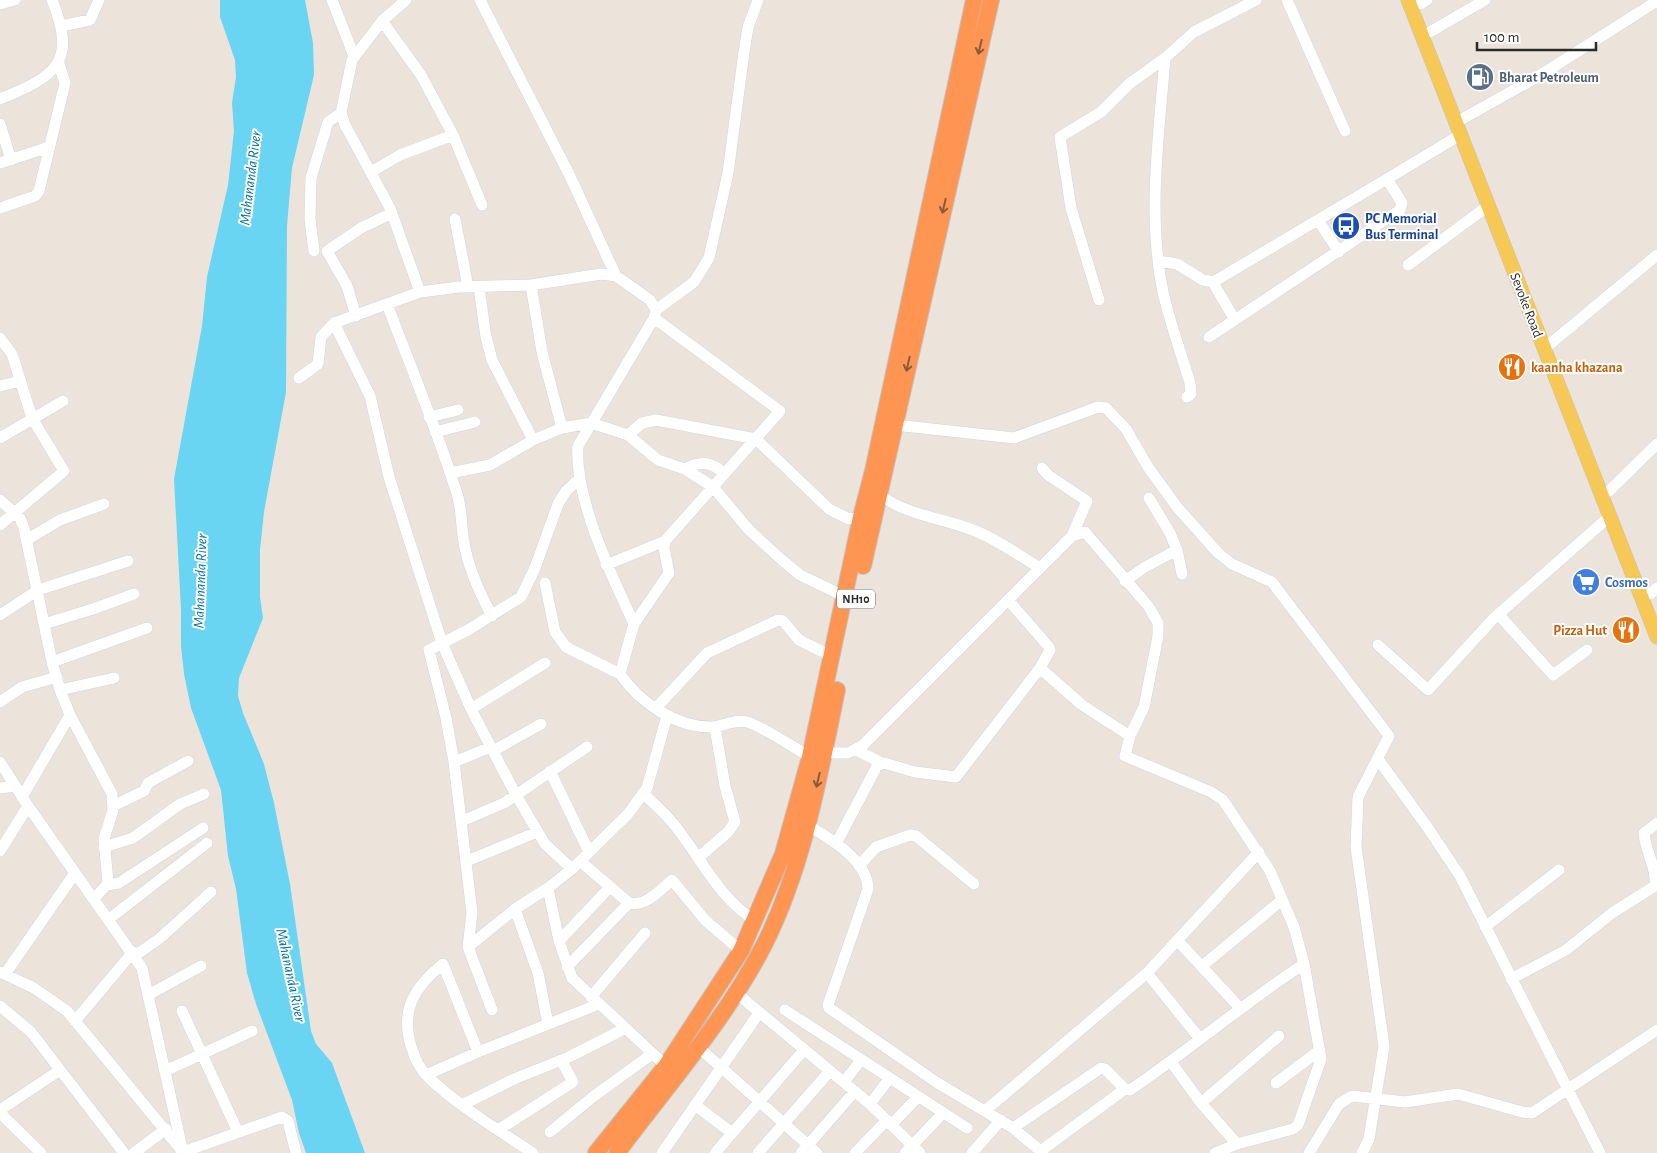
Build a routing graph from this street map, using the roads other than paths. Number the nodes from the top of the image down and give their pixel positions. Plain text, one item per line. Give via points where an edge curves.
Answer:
1 (15, 0) edge
2 (52, 0) edge
3 (98, 0) edge
4 (332, 0) edge
5 (406, 0) edge
6 (480, 0) edge
7 (758, 0) edge
8 (991, 0) edge
9 (1256, 0) edge
10 (1287, 0) edge
11 (1485, 0) edge
12 (972, 1) edge
13 (1418, 1) edge
14 (1657, 1) edge
15 (0, 4) edge
16 (382, 21) junction
17 (61, 26) junction
18 (1430, 32) junction
19 (354, 56) junction
20 (1165, 58) junction
21 (59, 64) junction
22 (0, 99) edge
23 (341, 113) junction
24 (0, 124) edge
25 (1460, 126) junction
26 (1345, 131) dead end
27 (453, 135) junction
28 (49, 147) junction
29 (5, 162) edge
30 (371, 172) junction
31 (1387, 178) junction
32 (482, 205) dead end
33 (1488, 206) junction
34 (0, 208) edge
35 (392, 213) junction
36 (454, 219) dead end
37 (1318, 220) junction
38 (314, 251) dead end
39 (1339, 252) junction
40 (1657, 255) edge
41 (1159, 261) junction
42 (1408, 265) dead end
43 (616, 276) junction
44 (1214, 282) junction
45 (531, 285) junction
46 (474, 287) junction
47 (420, 292) junction
48 (1099, 300) dead end
49 (387, 304) junction
50 (655, 314) junction
51 (356, 316) junction
52 (1235, 320) junction
53 (334, 323) junction
54 (1209, 337) dead end
55 (1, 342) edge
56 (1548, 346) junction
57 (299, 378) dead end
58 (20, 381) junction
59 (0, 386) edge
60 (1188, 397) dead end
61 (63, 401) dead end
62 (458, 410) dead end
63 (429, 417) junction
64 (32, 418) junction
65 (475, 422) dead end
66 (591, 423) junction
67 (895, 426) junction
68 (562, 428) junction
69 (435, 432) junction
70 (628, 435) junction
71 (0, 438) edge
72 (756, 439) junction
73 (533, 440) junction
74 (1657, 444) edge
75 (1042, 468) dead end
76 (685, 469) junction
77 (450, 473) junction
78 (724, 474) junction
79 (579, 478) junction
80 (713, 487) junction
81 (1605, 493) junction
82 (879, 494) junction
83 (1149, 498) dead end
84 (0, 500) edge
85 (104, 504) dead end
86 (15, 512) junction
87 (1610, 516) junction
88 (868, 517) junction
89 (0, 525) edge
90 (1072, 536) junction
91 (28, 539) junction
92 (665, 541) junction
93 (1177, 550) junction
94 (128, 561) dead end
95 (606, 565) junction
96 (1040, 568) junction
97 (1182, 574) dead end
98 (1125, 581) junction
99 (545, 583) dead end
100 (38, 590) junction
101 (1653, 591) edge
102 (134, 594) dead end
103 (846, 598) junction
104 (1008, 600) junction
105 (1657, 612) edge
106 (0, 615) edge
107 (1499, 615) junction
108 (492, 616) junction
109 (44, 624) junction
110 (634, 624) junction
111 (146, 628) dead end
112 (1657, 637) edge
113 (442, 643) junction
114 (1378, 645) dead end
115 (1588, 650) dead end
116 (833, 657) junction
117 (52, 662) junction
118 (545, 663) dead end
119 (1040, 668) junction
120 (620, 674) junction
121 (57, 677) junction
122 (114, 678) dead end
123 (60, 690) junction
124 (0, 702) edge
125 (656, 708) junction
126 (472, 709) junction
127 (70, 716) junction
128 (666, 716) junction
129 (541, 724) dead end
130 (715, 726) junction
131 (1130, 736) junction
132 (587, 748) dead end
133 (492, 749) junction
134 (856, 750) junction
135 (817, 755) junction
136 (1378, 759) junction
137 (188, 761) dead end
138 (0, 762) edge
139 (454, 762) junction
140 (882, 763) junction
141 (550, 771) junction
142 (15, 786) junction
143 (0, 788) edge
144 (643, 793) junction
145 (204, 794) dead end
146 (516, 795) junction
147 (25, 802) junction
148 (113, 806) junction
149 (462, 821) junction
150 (1657, 823) edge
151 (807, 825) junction
152 (203, 828) dead end
153 (537, 832) junction
154 (207, 842) dead end
155 (837, 842) junction
156 (104, 847) junction
157 (0, 851) edge
158 (589, 852) junction
159 (1259, 852) junction
160 (698, 858) junction
161 (467, 861) junction
162 (576, 865) junction
163 (859, 866) junction
164 (1559, 870) dead end
165 (75, 873) junction
166 (974, 884) dead end
167 (107, 885) junction
168 (610, 887) junction
169 (548, 888) junction
170 (212, 892) dead end
171 (94, 899) junction
172 (1282, 900) junction
173 (629, 903) junction
174 (515, 909) junction
175 (109, 919) junction
176 (756, 920) junction
177 (1485, 927) junction
178 (645, 933) dead end
179 (559, 941) junction
180 (1178, 941) junction
181 (468, 947) junction
182 (741, 951) junction
183 (134, 954) junction
184 (1304, 964) junction
185 (201, 966) dead end
186 (1202, 966) junction
187 (567, 967) junction
188 (3, 973) edge
189 (1147, 973) junction
190 (1511, 979) junction
191 (735, 992) junction
192 (148, 995) junction
193 (595, 1001) junction
194 (0, 1006) edge
195 (1240, 1008) junction
196 (492, 1010) dead end
197 (785, 1010) dead end
198 (182, 1011) dead end
199 (759, 1013) junction
200 (75, 1021) junction
201 (548, 1024) junction
202 (624, 1029) junction
203 (1657, 1030) edge
204 (252, 1031) dead end
205 (1280, 1036) dead end
206 (1200, 1039) junction
207 (697, 1046) junction
208 (804, 1050) junction
209 (1320, 1050) junction
210 (478, 1052) junction
211 (652, 1054) junction
212 (202, 1055) junction
213 (561, 1060) junction
214 (861, 1060) junction
215 (1171, 1062) junction
216 (666, 1066) junction
217 (719, 1068) junction
218 (60, 1070) junction
219 (830, 1071) junction
220 (165, 1072) junction
221 (426, 1075) junction
222 (889, 1079) junction
223 (844, 1082) junction
224 (1276, 1083) dead end
225 (1125, 1089) junction
226 (1567, 1090) junction
227 (854, 1091) junction
228 (918, 1098) junction
229 (1376, 1098) junction
230 (759, 1102) junction
231 (1202, 1103) junction
232 (870, 1104) junction
233 (462, 1105) junction
234 (695, 1105) junction
235 (2, 1106) edge
236 (986, 1110) junction
237 (943, 1113) junction
238 (1001, 1120) junction
239 (889, 1123) junction
240 (784, 1124) junction
241 (966, 1128) dead end
242 (1013, 1128) junction
243 (166, 1129) junction
244 (498, 1130) junction
245 (238, 1132) junction
246 (550, 1132) dead end
247 (732, 1133) junction
248 (1237, 1144) junction
249 (30, 1148) edge
250 (804, 1149) edge
251 (912, 1151) edge
252 (183, 1152) edge
253 (1042, 1152) edge
254 (41, 1153) edge
255 (124, 1153) edge
256 (134, 1153) edge
257 (296, 1153) edge
258 (532, 1153) edge
259 (596, 1153) edge
260 (617, 1153) edge
261 (662, 1153) edge
262 (715, 1153) edge
263 (758, 1153) edge
264 (817, 1153) edge
265 (855, 1153) edge
266 (972, 1153) edge
267 (1215, 1153) edge
268 (1309, 1153) edge
269 (1362, 1153) edge
270 (1600, 1153) edge

1 - 15 street
2 - 17 street
3 - 17 street via 90,20
4 - 19 street
5 - 16 street
6 - 43 street via 569,174
7 - 50 street via 748,27 728,173 709,258 694,282
8 -> 67 highway, NH10
9 - 20 street via 1194,32
10 - 26 street
11 - 18 street
12 - 88 highway via 873,471
13 - 18 main road, Sevoke Road
13 - 25 main road, Sevoke Road
14 - 25 street
16 - 19 street
16 - 27 street via 421,75
17 - 21 street via 63,49
18 - 25 main road, Sevoke Road
19 - 23 street via 348,66
20 - 41 street via 1156,152
20 - 48 street via 1129,84 1101,112 1060,137 1071,208
21 - 22 street via 24,89
21 - 28 street via 64,83
23 - 30 street
23 - 38 street via 328,122 311,178 310,219
24 - 29 street
25 - 31 street
25 - 33 main road, Sevoke Road
25 - 56 main road, Sevoke Road
27 - 30 street via 400,155
27 - 32 street
28 - 29 street
28 - 34 street via 38,193
30 - 35 street
31 - 37 street
31 - 39 street via 1402,203 1401,208
33 - 42 street
33 - 56 main road, Sevoke Road
35 - 47 street
35 - 51 street via 361,228 327,251 347,286
36 - 46 street
37 - 39 street
37 - 44 street
39 - 52 street
40 - 56 street
41 - 44 street via 1177,264 1203,280
41 - 60 street via 1163,293 1190,383
43 - 45 street via 601,274
43 - 50 street via 650,300
44 - 52 street
45 - 46 street
45 - 68 street via 542,352
46 - 47 street
46 - 73 street via 492,360
47 - 49 street
49 - 51 street
49 - 63 street
50 - 66 street
50 - 72 street via 779,408 780,412
51 - 53 street
52 - 54 street
53 - 57 street via 321,337 318,364
53 - 113 street via 370,396 389,477
55 - 58 street via 12,354
56 - 81 main road, Sevoke Road
58 - 59 street
58 - 64 street
61 - 64 street
62 - 63 street
63 - 69 street
64 - 71 street
64 - 86 street via 64,471
65 - 69 street
66 - 68 street
66 - 70 street
66 - 79 street via 578,446
67 - 82 highway, NH10
67 - 136 street via 1014,438 1098,407 1106,408 1126,429 1177,507 1218,553 1232,564 1270,579 1319,642 1389,736
68 - 73 street
69 - 77 street
70 - 72 street via 642,423 656,420
70 - 76 street via 658,460
72 - 78 street
72 - 88 street via 829,509 848,519
73 - 77 street via 490,465
74 - 81 street
75 - 90 street via 1087,501
76 - 78 street via 695,463 704,463 718,466
76 - 80 street
77 - 108 street via 461,508 467,557
78 - 80 street
79 - 95 street
79 - 108 street via 558,504 523,594
80 - 92 street
80 - 103 street via 763,544 800,575
81 - 87 main road, Sevoke Road
81 - 101 main road, Sevoke Road
82 - 88 highway, NH10
82 - 96 street via 905,509 988,537
83 - 93 street
84 - 86 street
85 - 91 street via 60,520
86 - 89 street
86 - 91 street
87 - 107 street
87 - 112 main road, Sevoke Road
88 - 103 highway
88 - 135 highway, NH10
90 - 96 street
90 - 98 street via 1085,532
91 - 100 street
92 - 95 street
92 - 110 street via 669,573
93 - 97 street
93 - 98 street
94 - 100 street
95 - 110 street
96 - 104 street
98 - 131 street via 1149,607 1158,623 1144,707
99 - 120 street via 555,632 566,647
100 - 106 street
100 - 109 street
101 - 105 main road, Sevoke Road
102 - 109 street
103 - 116 highway
104 - 119 street via 1049,647
104 - 134 street
107 - 114 street via 1428,690
107 - 115 street via 1554,675
108 - 113 street
109 - 117 street
110 - 120 street
111 - 117 street
113 - 126 street
113 - 139 street via 429,650
116 - 125 street via 799,640 783,621 778,620 707,653
116 - 135 highway
117 - 121 street
118 - 126 street
119 - 131 street via 1082,705
119 - 140 street via 956,777 916,772
120 - 125 street
121 - 123 street
121 - 124 street via 22,687
122 - 123 street
123 - 127 street
125 - 128 street
126 - 133 street
127 - 147 street
127 - 148 street via 110,787
128 - 130 street via 693,726
128 - 144 street
129 - 133 street
130 - 135 street via 746,721
130 - 160 street via 735,822
131 - 159 street via 1126,758 1217,796 1232,811
132 - 141 street
133 - 139 street
133 - 146 street
134 - 135 street
134 - 140 street
135 -> 151 highway, NH10
135 - 176 highway via 784,854
136 - 177 street via 1444,850
136 - 229 street via 1358,797 1356,820 1356,847 1383,1030 1384,1046
137 - 148 street via 148,783 144,791
138 - 142 street
139 - 149 street
140 - 155 street via 865,785
141 - 146 street
141 - 158 street
142 - 143 street
142 - 147 street
144 - 158 street via 628,814
144 - 160 street via 671,821
145 - 156 street via 180,804 133,838
146 - 149 street
146 - 153 street
147 - 157 street
147 - 165 street
148 - 156 street
149 - 161 street
150 - 190 street via 1644,833 1654,865 1655,886 1566,950
151 - 155 street
151 - 191 highway, NH10 via 782,904 763,946
152 - 167 street via 119,883
153 - 161 street
153 - 162 street via 545,844
154 - 175 street
155 - 163 street
156 - 167 street
158 - 162 street
159 - 172 street
159 - 180 street
160 - 176 street via 729,898
161 - 181 street via 472,913
162 - 168 street
162 - 169 street
163 - 166 street via 876,847 910,835 916,836
163 - 236 street via 866,876 868,889 828,1006 936,1082
164 - 177 street
165 - 171 street
165 - 188 street
167 - 171 street
168 - 173 street
168 - 179 street
169 - 174 street
169 - 179 street
170 - 183 street via 159,940
171 - 175 street
172 - 184 street via 1294,927
172 - 186 street
173 - 182 street via 647,900 672,880 705,920
173 - 187 street
174 - 181 street
174 - 201 street via 538,973
175 - 183 street
176 - 182 highway
177 - 190 street
178 - 193 street
179 - 187 street
180 - 186 street
180 - 189 street
181 - 196 street
182 - 216 highway
183 - 192 street via 142,968
183 - 200 street
184 - 195 street
184 - 209 street
185 - 192 street
186 - 195 street
187 - 193 street via 572,978
188 - 200 street via 52,999
189 - 206 street
189 - 236 street
190 - 226 street
191 - 199 street
191 - 207 highway, NH10
192 - 220 street
193 - 201 street
193 - 202 street
194 - 218 street via 31,1032
195 - 206 street
197 - 214 street
198 - 212 street
199 - 208 street
199 - 217 street
200 - 243 street
201 - 210 street
202 - 211 street
202 - 213 street
203 - 226 street
204 - 212 street
205 - 231 street
206 - 215 street
207 - 217 street
207 - 260 highway, NH10
208 - 219 street
208 - 230 street
209 - 224 street
209 - 248 street via 1320,1062 1297,1127
210 - 221 street
210 - 221 street via 443,964 420,987 410,1004 406,1030
211 - 216 street
211 - 246 street
212 - 220 street
212 - 245 street
213 - 233 street
213 - 244 street via 573,1082
214 - 222 street
214 - 223 street
215 - 225 street via 1130,1090
215 - 231 street
216 - 259 highway
217 - 230 street
217 - 234 street
218 - 235 street
218 - 255 street
219 - 223 street
219 - 240 street
220 - 252 street
221 - 233 street
222 - 228 street
222 - 232 street
223 - 227 street
225 - 242 street via 1101,1068
225 - 253 street
226 - 229 street via 1539,1110 1527,1113 1458,1094 1410,1102
226 - 270 street
227 - 232 street
227 - 250 street
228 - 237 street
228 - 239 street
229 - 268 street via 1352,1096 1342,1101
229 - 269 street via 1369,1139
230 - 240 street
230 - 247 street
231 - 248 street
232 - 239 street
233 - 244 street
234 - 247 street
234 - 261 street
235 - 249 street
236 - 238 street
237 - 241 street
237 - 251 street
238 - 242 street
238 - 266 street
239 - 251 street
239 - 265 street
240 - 250 street
240 - 263 street
242 - 253 street
243 - 252 street
243 - 256 street
244 - 258 street
245 - 252 street
245 - 257 street via 284,1117 288,1121
247 - 262 street
248 - 267 street
249 - 254 street
250 - 264 street

